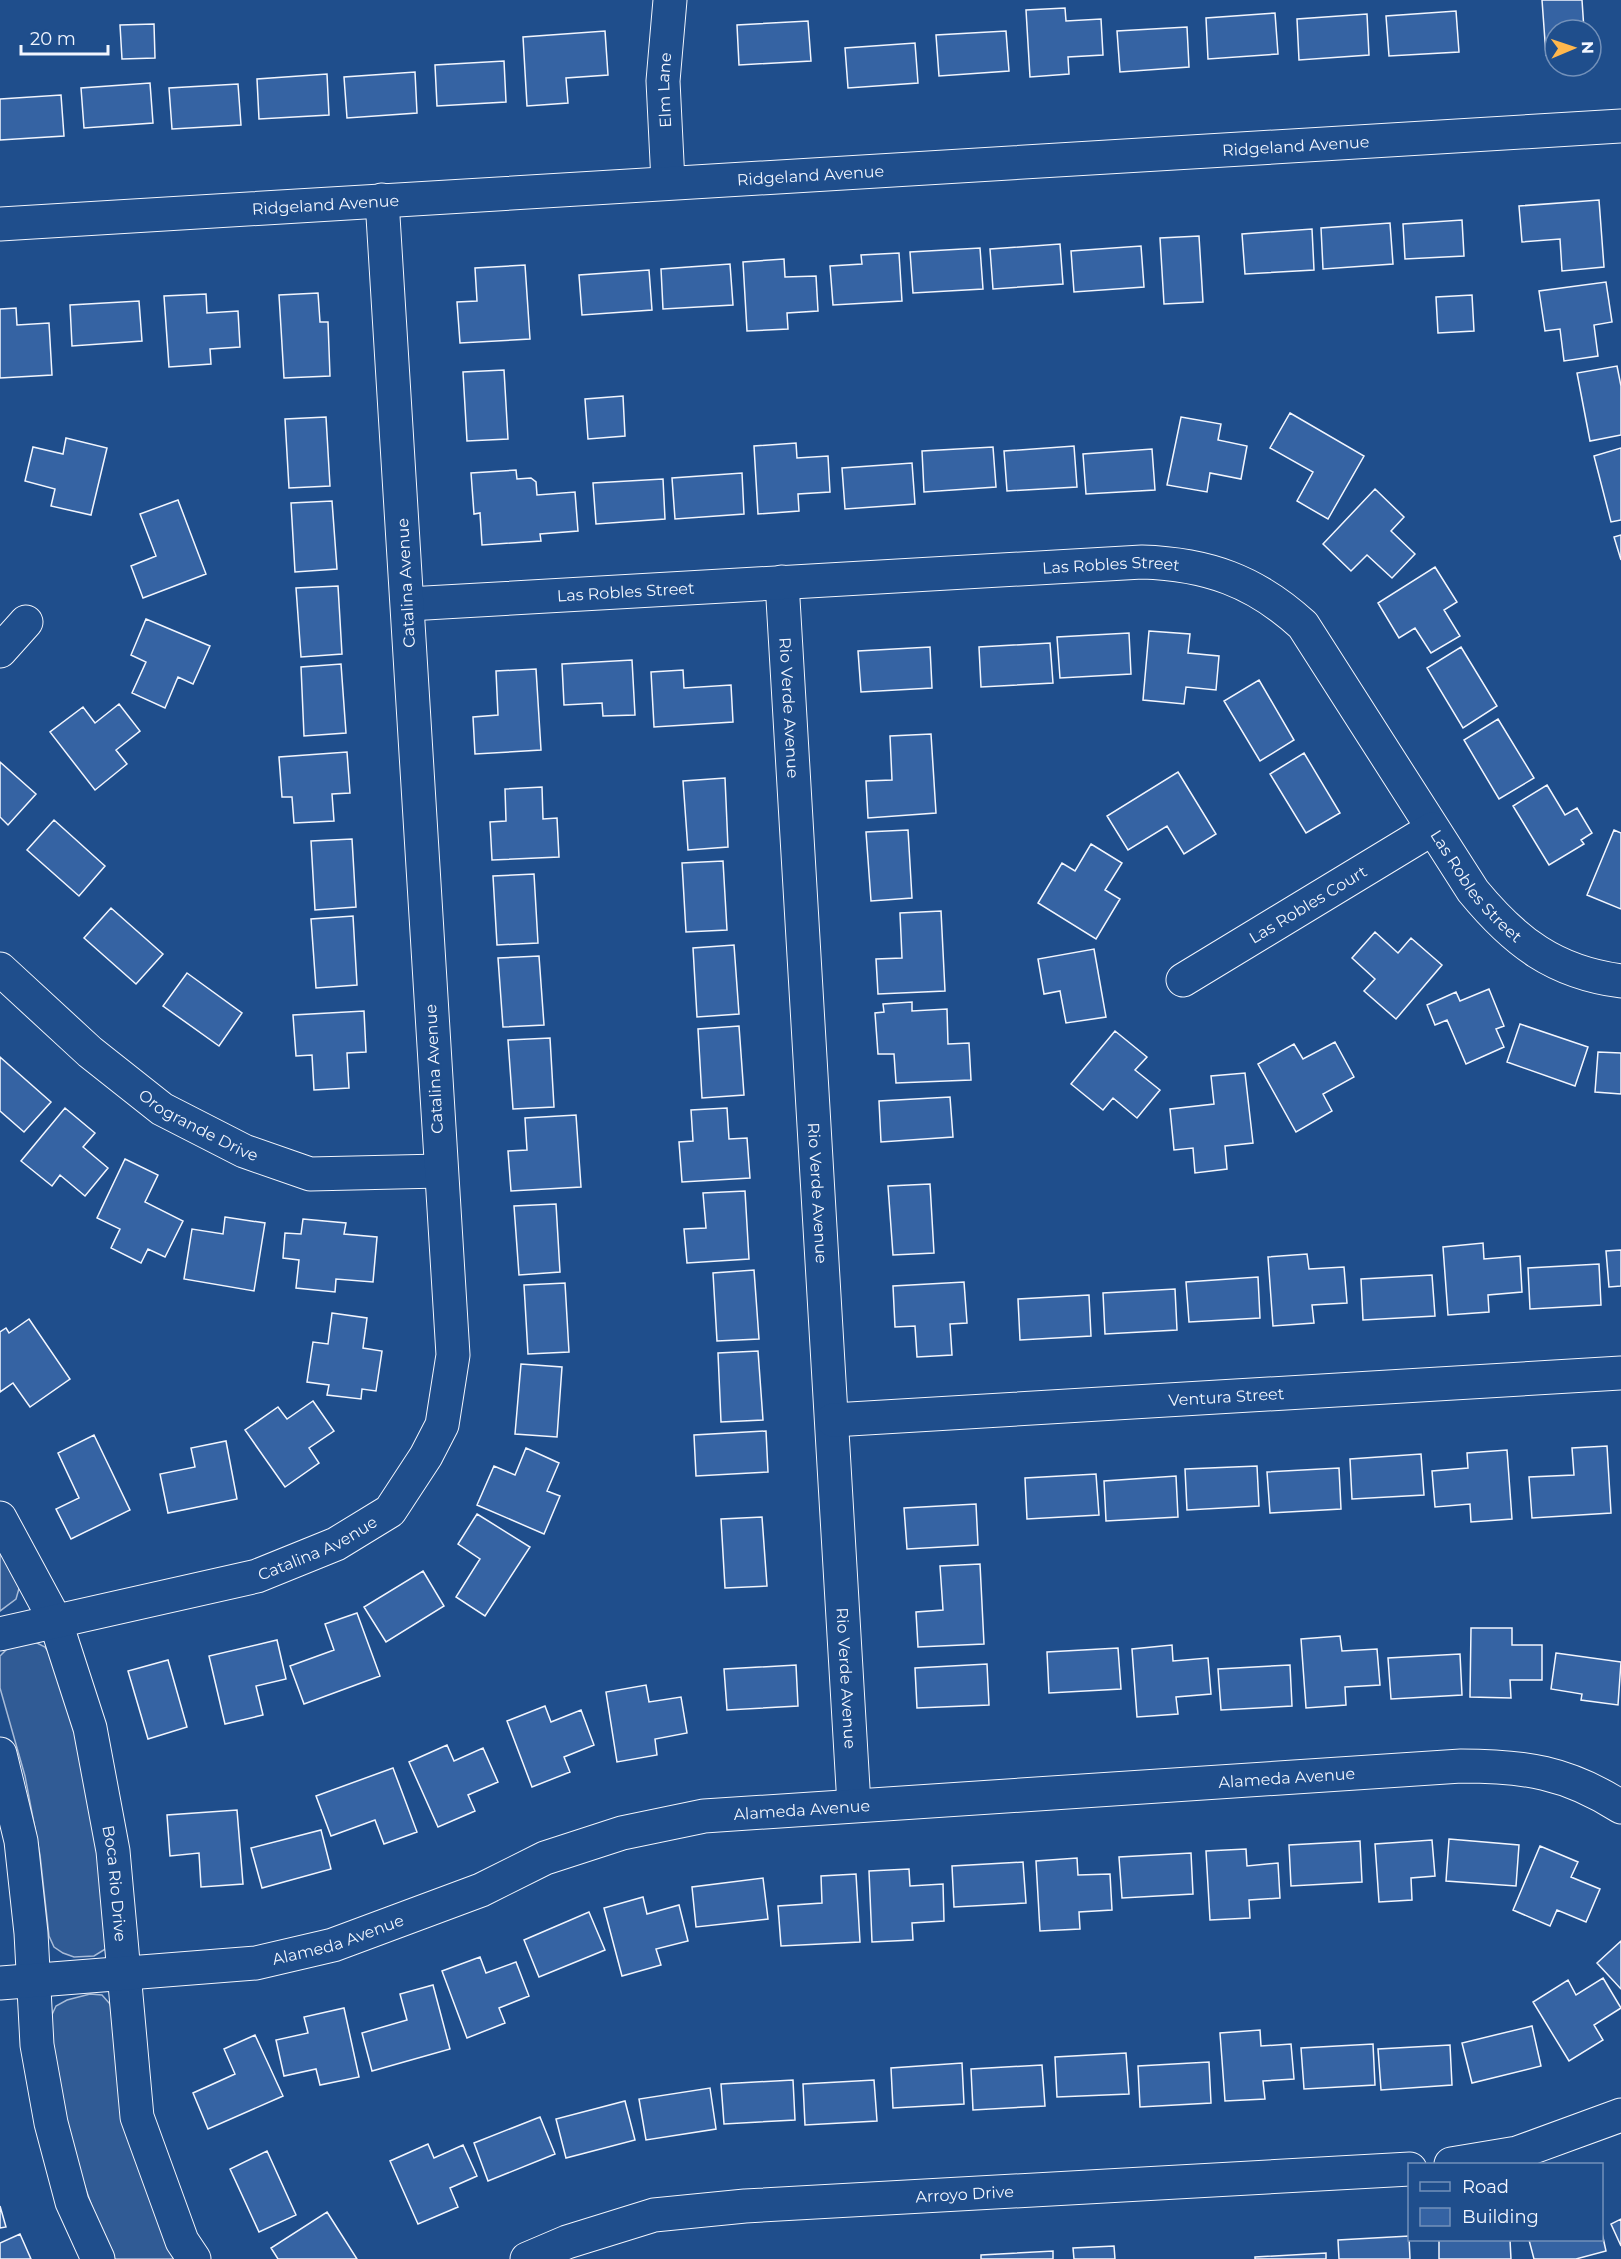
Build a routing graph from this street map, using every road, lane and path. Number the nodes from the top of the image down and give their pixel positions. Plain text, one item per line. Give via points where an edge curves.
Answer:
1 (670, 0) edge
2 (1621, 126) edge
3 (668, 182) junction
4 (382, 200) junction
5 (0, 224) edge
6 (782, 582) junction
7 (408, 604) junction
8 (26, 622) dead end
9 (0, 651) edge
10 (1432, 829) junction
11 (0, 969) edge
12 (1183, 980) dead end
13 (1621, 981) edge
14 (440, 1171) junction
15 (1621, 1373) edge
16 (833, 1420) junction
17 (0, 1518) edge
18 (55, 1620) junction
19 (0, 1634) edge
20 (0, 1754) edge
21 (854, 1804) junction
22 (1621, 1807) edge
23 (126, 1975) junction
24 (16, 1982) edge
25 (1621, 2115) edge
26 (1457, 2163) edge
27 (1408, 2169) edge
28 (98, 2259) edge
29 (194, 2259) edge
30 (527, 2259) edge

1 - 3 street, Elm Lane via 663,81
2 - 3 street, Ridgeland Avenue
3 - 4 street, Ridgeland Avenue
4 - 5 street, Ridgeland Avenue
4 - 7 street, Catalina Avenue
6 - 7 street, Las Robles Street
6 - 10 street, Las Robles Street via 1142,562 1208,570 1244,583 1278,602 1303,626
6 - 16 street, Rio Verde Avenue
7 - 14 street, Catalina Avenue
8 - 9 street
10 - 12 street, Las Robles Court
10 - 13 street, Las Robles Street via 1473,891 1525,945 1556,964 1585,975
11 - 14 street, Orogrande Drive via 90,1052 162,1109 244,1151 310,1174
14 - 18 street, Catalina Avenue via 453,1354 442,1425 390,1511 336,1544 257,1576
15 - 16 street, Ventura Street
16 - 21 street, Rio Verde Avenue
17 - 18 street, Boca Rio Drive
18 - 19 street, Catalina Avenue
18 - 23 street, Boca Rio Drive via 90,1728 113,1851
20 - 24 street via 21,1841 31,1933
21 - 22 street, Alameda Avenue via 1502,1766 1554,1774 1596,1791
21 - 23 street, Alameda Avenue via 704,1816 622,1833 545,1858 460,1898 333,1946 256,1963
23 - 24 street, Alameda Avenue
23 - 29 street, Boca Rio Drive via 137,2117 182,2241
24 - 28 street via 37,2045 51,2123 72,2202
25 - 26 street via 1517,2153
27 - 30 street, Arroyo Drive via 699,2210 654,2215

